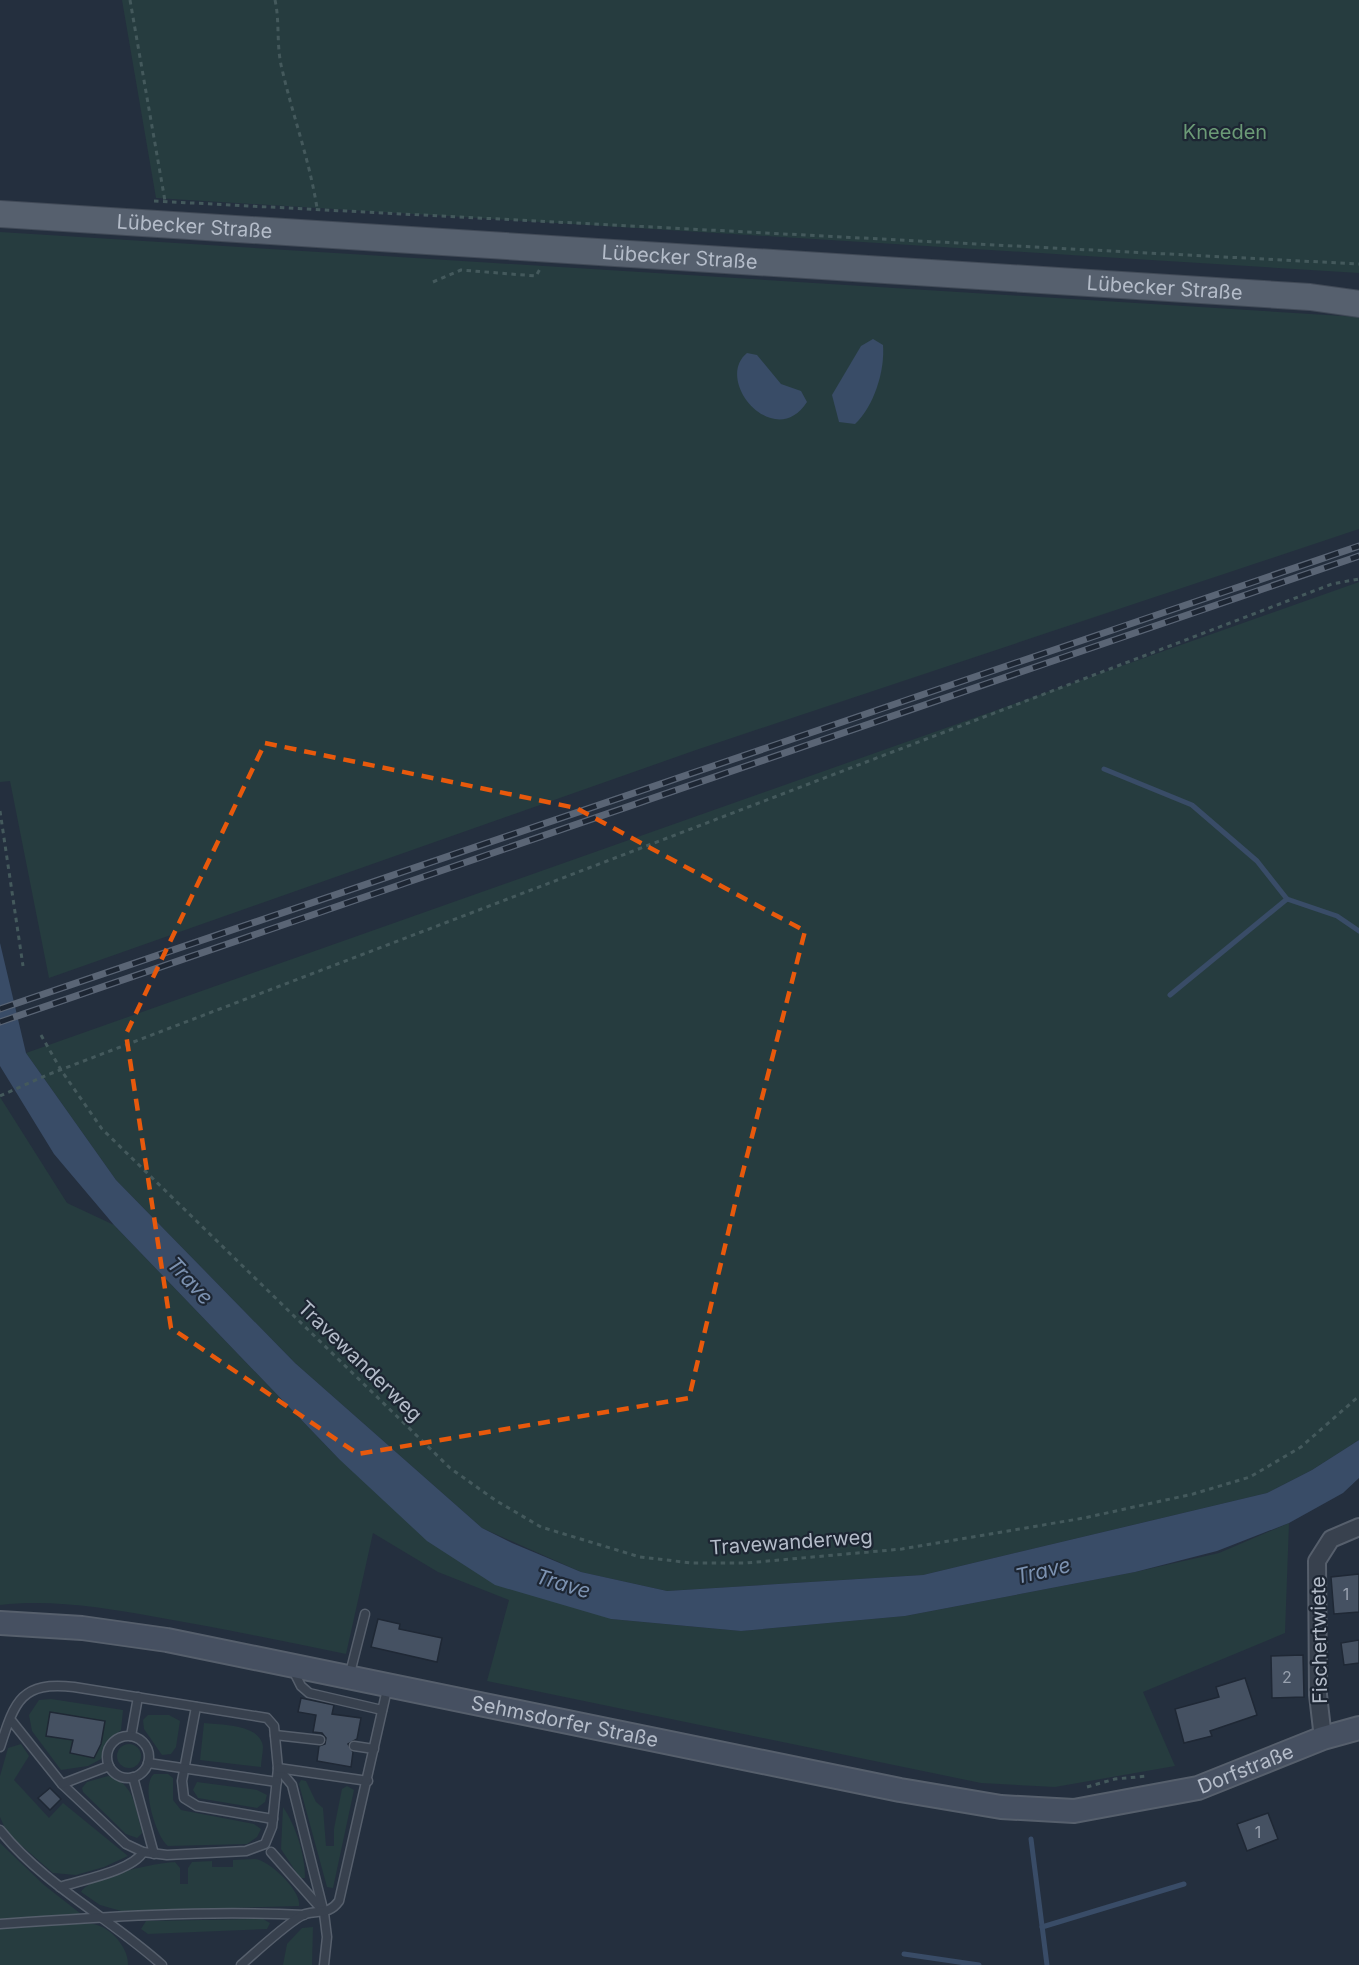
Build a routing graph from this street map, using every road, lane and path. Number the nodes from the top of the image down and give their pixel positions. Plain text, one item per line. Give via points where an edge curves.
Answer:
1 (130, 0) edge
2 (275, 0) edge
3 (164, 200) junction
4 (317, 208) junction
5 (0, 214) edge
6 (174, 225) junction
7 (550, 248) junction
8 (1359, 264) edge
9 (433, 282) dead end
10 (1359, 304) edge
11 (1359, 579) edge
12 (0, 811) edge
13 (23, 966) dead end
14 (41, 1035) dead end
15 (61, 1070) junction
16 (1, 1095) edge
17 (1359, 1396) edge
18 (1359, 1527) edge
19 (365, 1614) dead end
20 (0, 1623) edge
21 (290, 1664) junction
22 (349, 1677) junction
23 (388, 1685) junction
24 (138, 1697) junction
25 (196, 1707) junction
26 (382, 1710) junction
27 (10, 1719) junction
28 (1359, 1728) edge
29 (275, 1735) junction
30 (131, 1736) junction
31 (1323, 1738) junction
32 (320, 1740) dead end
33 (354, 1746) dead end
34 (0, 1747) edge
35 (374, 1749) junction
36 (148, 1762) junction
37 (110, 1766) junction
38 (278, 1768) junction
39 (184, 1769) junction
40 (133, 1777) junction
41 (368, 1781) junction
42 (277, 1782) junction
43 (62, 1784) junction
44 (1131, 1801) joint
45 (273, 1819) junction
46 (0, 1830) edge
47 (143, 1852) junction
48 (271, 1852) dead end
49 (153, 1854) junction
50 (60, 1887) junction
51 (324, 1912) junction
52 (304, 1915) junction
53 (103, 1917) junction
54 (0, 1924) edge
55 (162, 1965) edge
56 (241, 1965) edge
57 (324, 1965) edge

1 - 3 path
2 - 4 path via 281,67 305,146
3 - 4 path
3 - 6 path
4 - 8 path
5 - 6 main road, Lübecker Straße
6 - 7 main road, Lübecker Straße
7 - 9 path via 536,276 461,270
7 - 10 main road, Lübecker Straße via 1310,297
11 - 15 path via 1332,584
12 - 13 path
14 - 15 path, Travewanderweg
15 - 16 path
15 - 17 path, Travewanderweg via 102,1129 450,1468 541,1527 640,1557 692,1563 746,1563 902,1549 1084,1518 1193,1494 1250,1477 1301,1447
18 - 31 street, Fischertwiete via 1331,1539 1317,1561 1318,1685
19 - 22 lane
20 - 21 main road, Sehmsdorfer Straße via 124,1634
21 - 22 main road, Sehmsdorfer Straße
21 - 26 lane via 309,1693
22 - 23 main road, Sehmsdorfer Straße
23 - 26 lane
23 - 44 main road, Sehmsdorfer Straße via 1000,1807 1074,1811
24 - 25 lane
24 - 27 lane via 42,1686 24,1695
24 - 30 lane
25 - 29 lane via 267,1718
25 - 39 lane
26 - 35 lane
27 - 34 lane
27 - 43 lane
28 - 31 main road, Dorfstraße
29 - 32 lane
29 - 38 lane
30 - 36 lane via 144,1743
30 - 37 lane via 119,1738 110,1746
31 - 44 main road, Dorfstraße via 1198,1788
33 - 35 lane
35 - 41 lane
36 - 39 lane
36 - 40 lane
37 - 40 lane via 121,1776
37 - 43 lane
38 - 41 lane
38 - 42 lane
38 - 51 lane via 292,1785
39 - 42 lane
39 - 45 lane via 183,1795 187,1802
40 - 49 lane
41 - 51 lane via 342,1892 334,1908
42 - 45 lane
43 - 47 lane via 126,1844
45 - 49 lane via 268,1839 255,1850
46 - 50 lane via 21,1855
47 - 49 lane
47 - 50 lane via 127,1866
48 - 51 lane
50 - 53 lane
51 - 52 lane
51 - 57 lane
52 - 53 lane
52 - 56 lane
53 - 54 lane
53 - 55 lane

